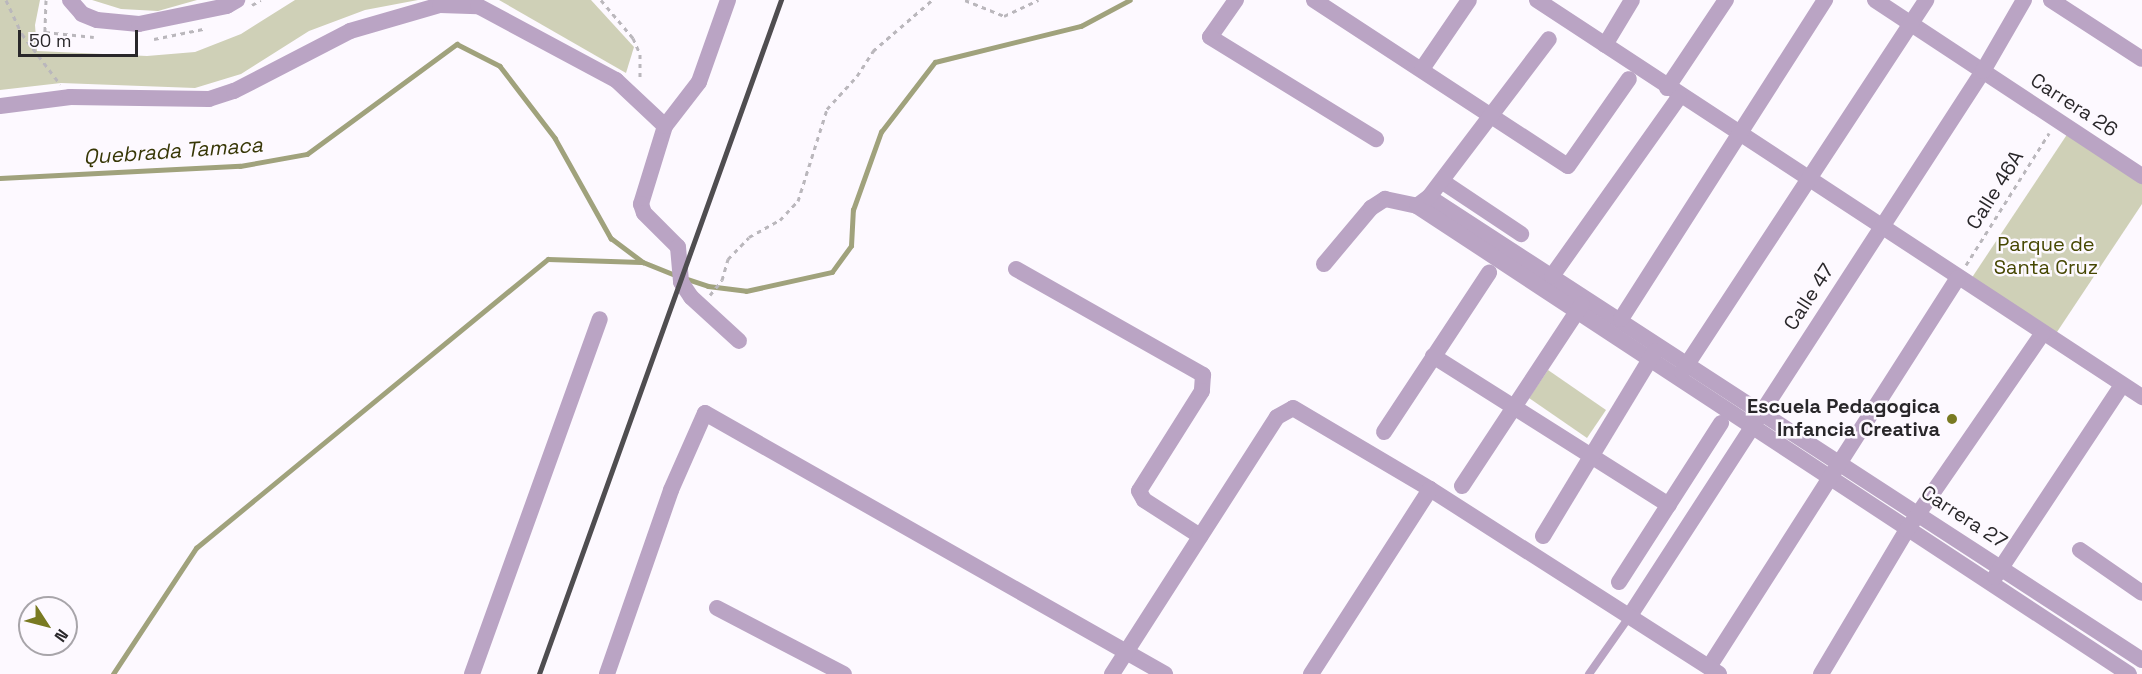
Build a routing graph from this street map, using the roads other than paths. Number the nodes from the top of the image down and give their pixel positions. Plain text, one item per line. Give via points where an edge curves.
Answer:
1 (70, 0) edge
2 (237, 0) edge
3 (728, 0) edge
4 (1236, 0) edge
5 (1314, 0) edge
6 (1469, 0) edge
7 (1537, 0) edge
8 (1632, 0) edge
9 (1726, 0) edge
10 (1825, 0) edge
11 (1875, 0) edge
12 (1926, 0) edge
13 (2024, 0) edge
14 (2051, 0) edge
15 (1911, 24) junction
16 (1549, 39) dead end
17 (1605, 45) junction
18 (2142, 59) edge
19 (1422, 69) junction
20 (1983, 71) junction
21 (1629, 79) dead end
22 (1673, 92) junction
23 (0, 106) edge
24 (1491, 114) junction
25 (665, 126) junction
26 (1739, 132) junction
27 (1376, 139) dead end
28 (2142, 176) edge
29 (1811, 178) junction
30 (1443, 182) junction
31 (1423, 202) junction
32 (1880, 225) junction
33 (1521, 234) dead end
34 (1324, 264) dead end
35 (1016, 269) dead end
36 (1489, 273) dead end
37 (1552, 276) junction
38 (1958, 278) junction
39 (1586, 298) junction
40 (1575, 312) junction
41 (600, 319) dead end
42 (1621, 319) junction
43 (2043, 333) junction
44 (739, 341) dead end
45 (1655, 352) junction
46 (1433, 356) junction
47 (1690, 364) junction
48 (1678, 377) junction
49 (2122, 384) junction
50 (2142, 397) edge
51 (1514, 408) junction
52 (1760, 412) junction
53 (1721, 423) dead end
54 (1751, 427) junction
55 (1384, 432) dead end
56 (1593, 456) junction
57 (1839, 462) junction
58 (1829, 476) junction
59 (1462, 486) dead end
60 (1430, 489) junction
61 (1669, 505) junction
62 (1921, 514) junction
63 (1907, 530) junction
64 (1200, 536) junction
65 (1543, 536) dead end
66 (2080, 550) dead end
67 (2002, 567) junction
68 (1619, 582) dead end
69 (1990, 584) junction
70 (2142, 592) edge
71 (717, 608) dead end
72 (1629, 617) junction
73 (1126, 652) junction
74 (2142, 660) edge
75 (1714, 670) edge
76 (472, 674) edge
77 (608, 674) edge
78 (844, 674) edge
79 (1112, 674) edge
80 (1165, 674) edge
81 (1311, 674) edge
82 (1589, 674) edge
83 (1821, 674) edge
84 (2129, 674) edge

1 - 2 street via 81,14 97,20 139,24 227,6
3 - 25 street via 699,82
4 - 27 street via 1210,37
5 - 19 street
6 - 19 street
7 - 17 street
8 - 17 street
9 - 22 street
10 - 26 street
11 - 15 street, Carrera 26
12 - 15 street
13 - 20 street, Calle 47
14 - 18 street
15 - 20 street, Carrera 26
15 - 29 street
16 - 24 street
17 - 22 street
19 - 24 street
20 - 28 street, Carrera 26
20 - 32 street, Calle 47
21 - 24 street via 1568,166
22 - 26 street
22 - 37 street
23 - 25 street via 70,97 209,99 234,91 350,31 440,5 478,6 616,80 640,98
24 - 30 street
25 - 44 street via 641,204 644,213 678,247 681,282 700,307
26 - 29 street
26 - 42 street
29 - 32 street
29 - 47 street
30 - 31 street
30 - 33 street
31 - 34 street via 1385,199 1371,208
31 - 37 street
31 - 40 street
32 - 38 street
32 - 52 street, Calle 47
35 - 64 street via 1203,375 1202,391 1139,491 1144,500
36 - 46 street
37 - 39 street
38 - 43 street
38 - 57 street
39 - 40 street
39 - 42 street
40 - 45 street
40 - 51 street
41 - 76 street
42 - 45 street
43 - 49 street
43 - 62 street
45 - 47 street, Carrera 27
45 - 48 street
45 - 56 street
46 - 51 street
46 - 55 street
47 - 48 street
47 - 52 street, Carrera 27
48 - 54 street
49 - 50 street
49 - 67 street
51 - 56 street
51 - 59 street
52 - 54 street, Calle 47
52 - 57 street, Carrera 27
53 - 61 street
54 - 58 street
54 - 72 street, Calle 47
56 - 61 street
56 - 65 street
57 - 58 street
57 - 62 street, Carrera 27
58 - 63 street
58 - 75 street
60 - 64 street via 1300,410 1287,408 1277,417
60 - 72 street
60 - 81 street
61 - 68 street
62 - 63 street
62 - 67 street, Carrera 27
63 - 69 street
63 - 83 street
64 - 73 street
66 - 70 street
67 - 69 street
67 - 74 street, Carrera 27
69 - 84 street
71 - 78 street
72 - 75 street
72 - 82 lane
73 - 77 street via 705,413 671,490
73 - 79 street
73 - 80 street

